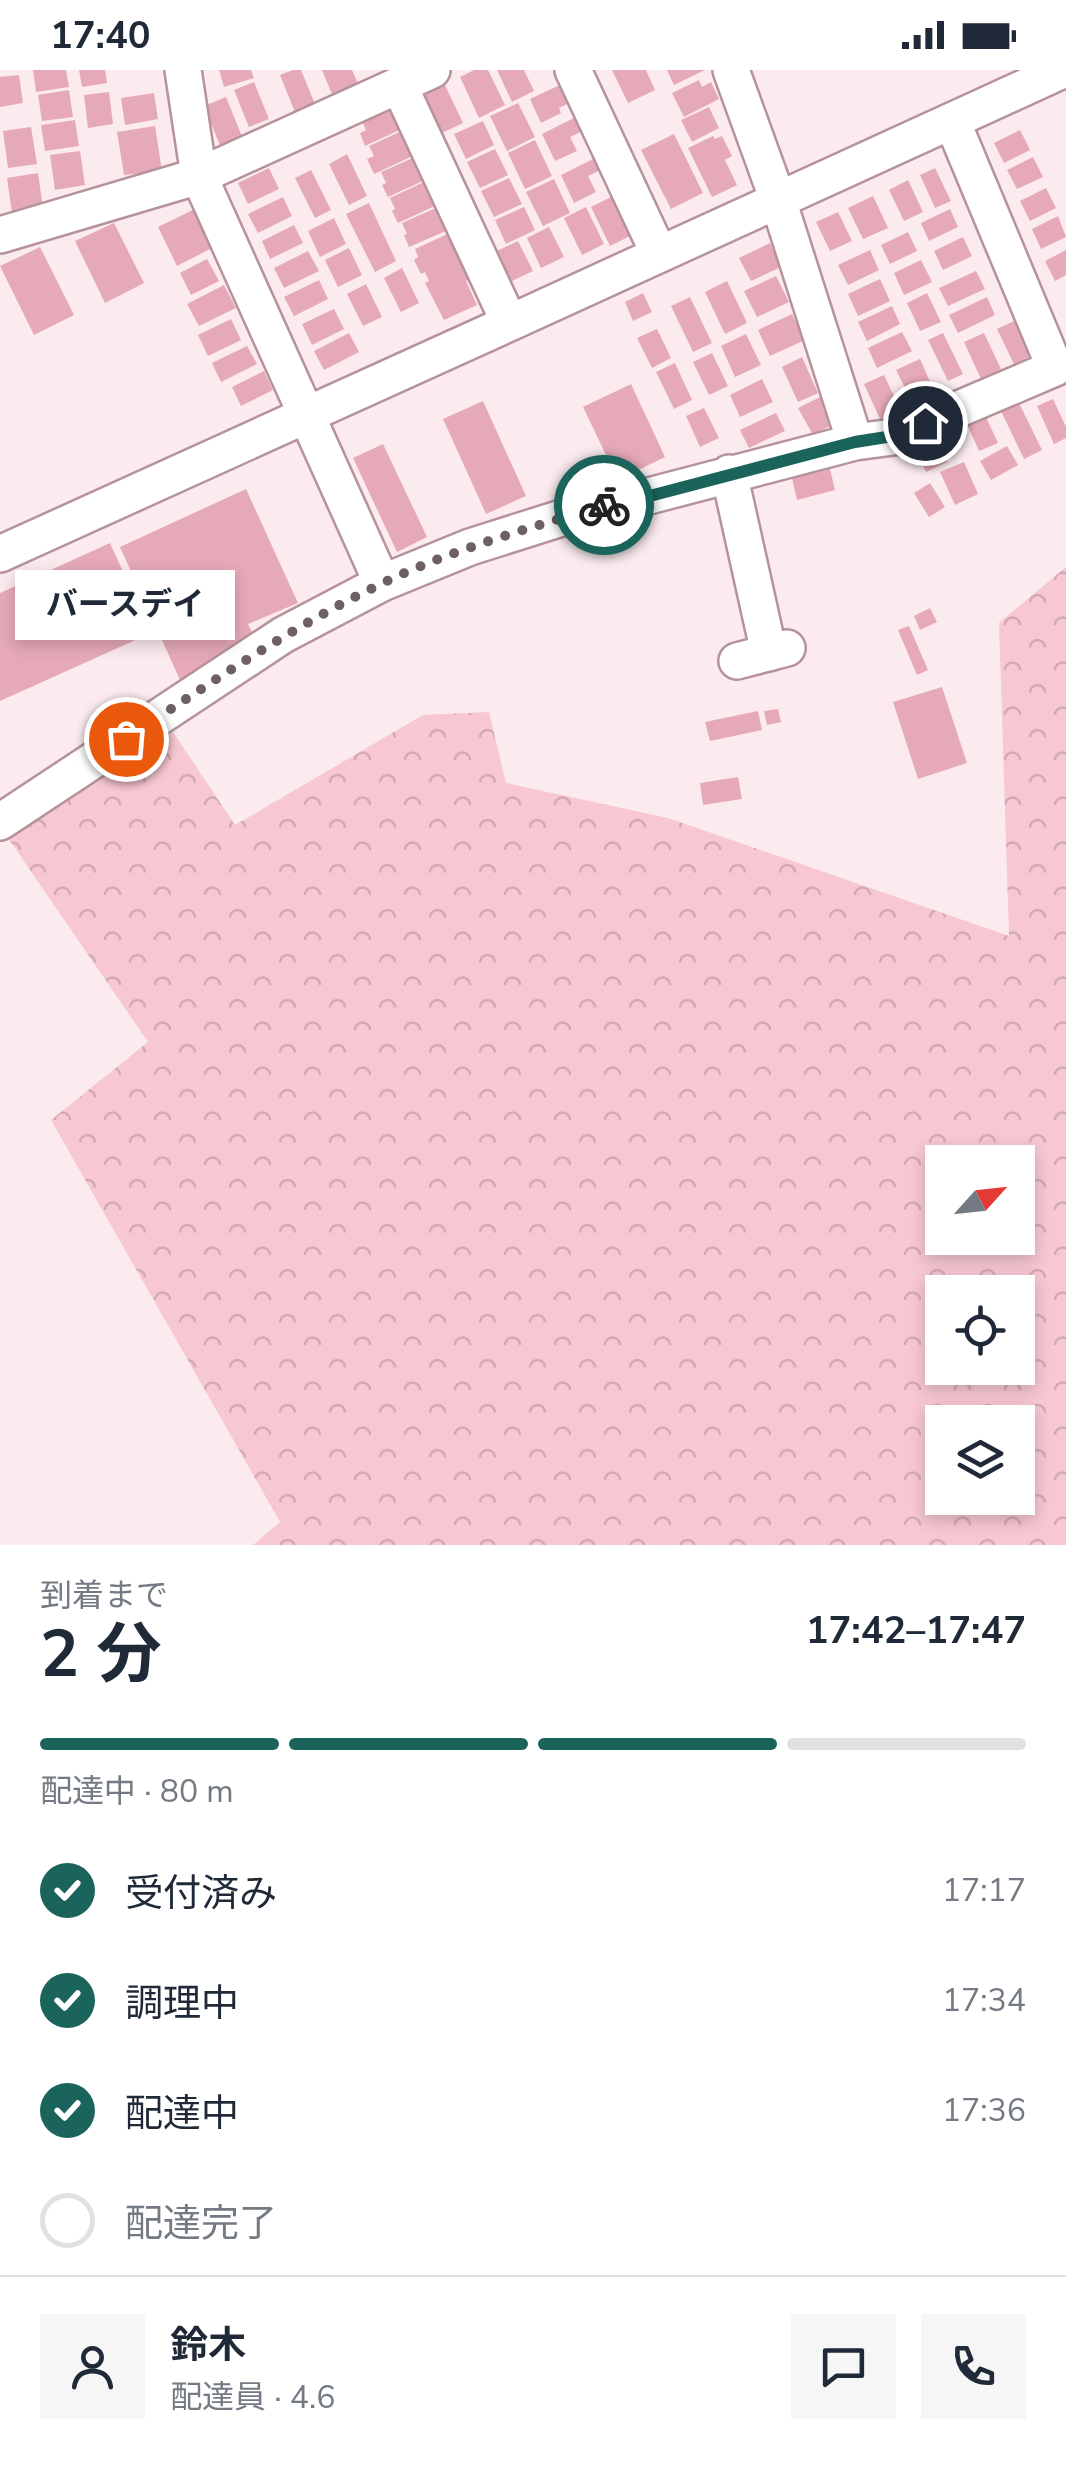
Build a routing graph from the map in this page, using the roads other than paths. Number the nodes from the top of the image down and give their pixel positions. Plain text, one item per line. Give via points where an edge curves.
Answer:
1 (183, 70) edge
2 (432, 70) edge
3 (573, 70) edge
4 (731, 70) edge
5 (1063, 70) edge
6 (381, 83) edge
7 (952, 121) junction
8 (199, 176) junction
9 (778, 200) junction
10 (0, 235) edge
11 (659, 254) junction
12 (509, 322) junction
13 (1060, 366) edge
14 (308, 416) junction
15 (855, 442) junction
16 (728, 474) junction
17 (0, 554) edge
18 (382, 583) junction
19 (764, 654) dead end
20 (0, 822) edge

1 - 8 street
2 - 6 street
3 - 11 street
4 - 9 street
5 - 7 street
6 - 8 street
6 - 12 street
7 - 9 street
7 - 13 street
8 - 10 street
8 - 14 street
9 - 11 street
9 - 15 street
11 - 12 street
12 - 14 street
13 - 15 street via 893,436
14 - 17 street
14 - 18 street
15 - 16 street
16 - 18 street via 470,546
16 - 19 street
18 - 20 street via 283,636

